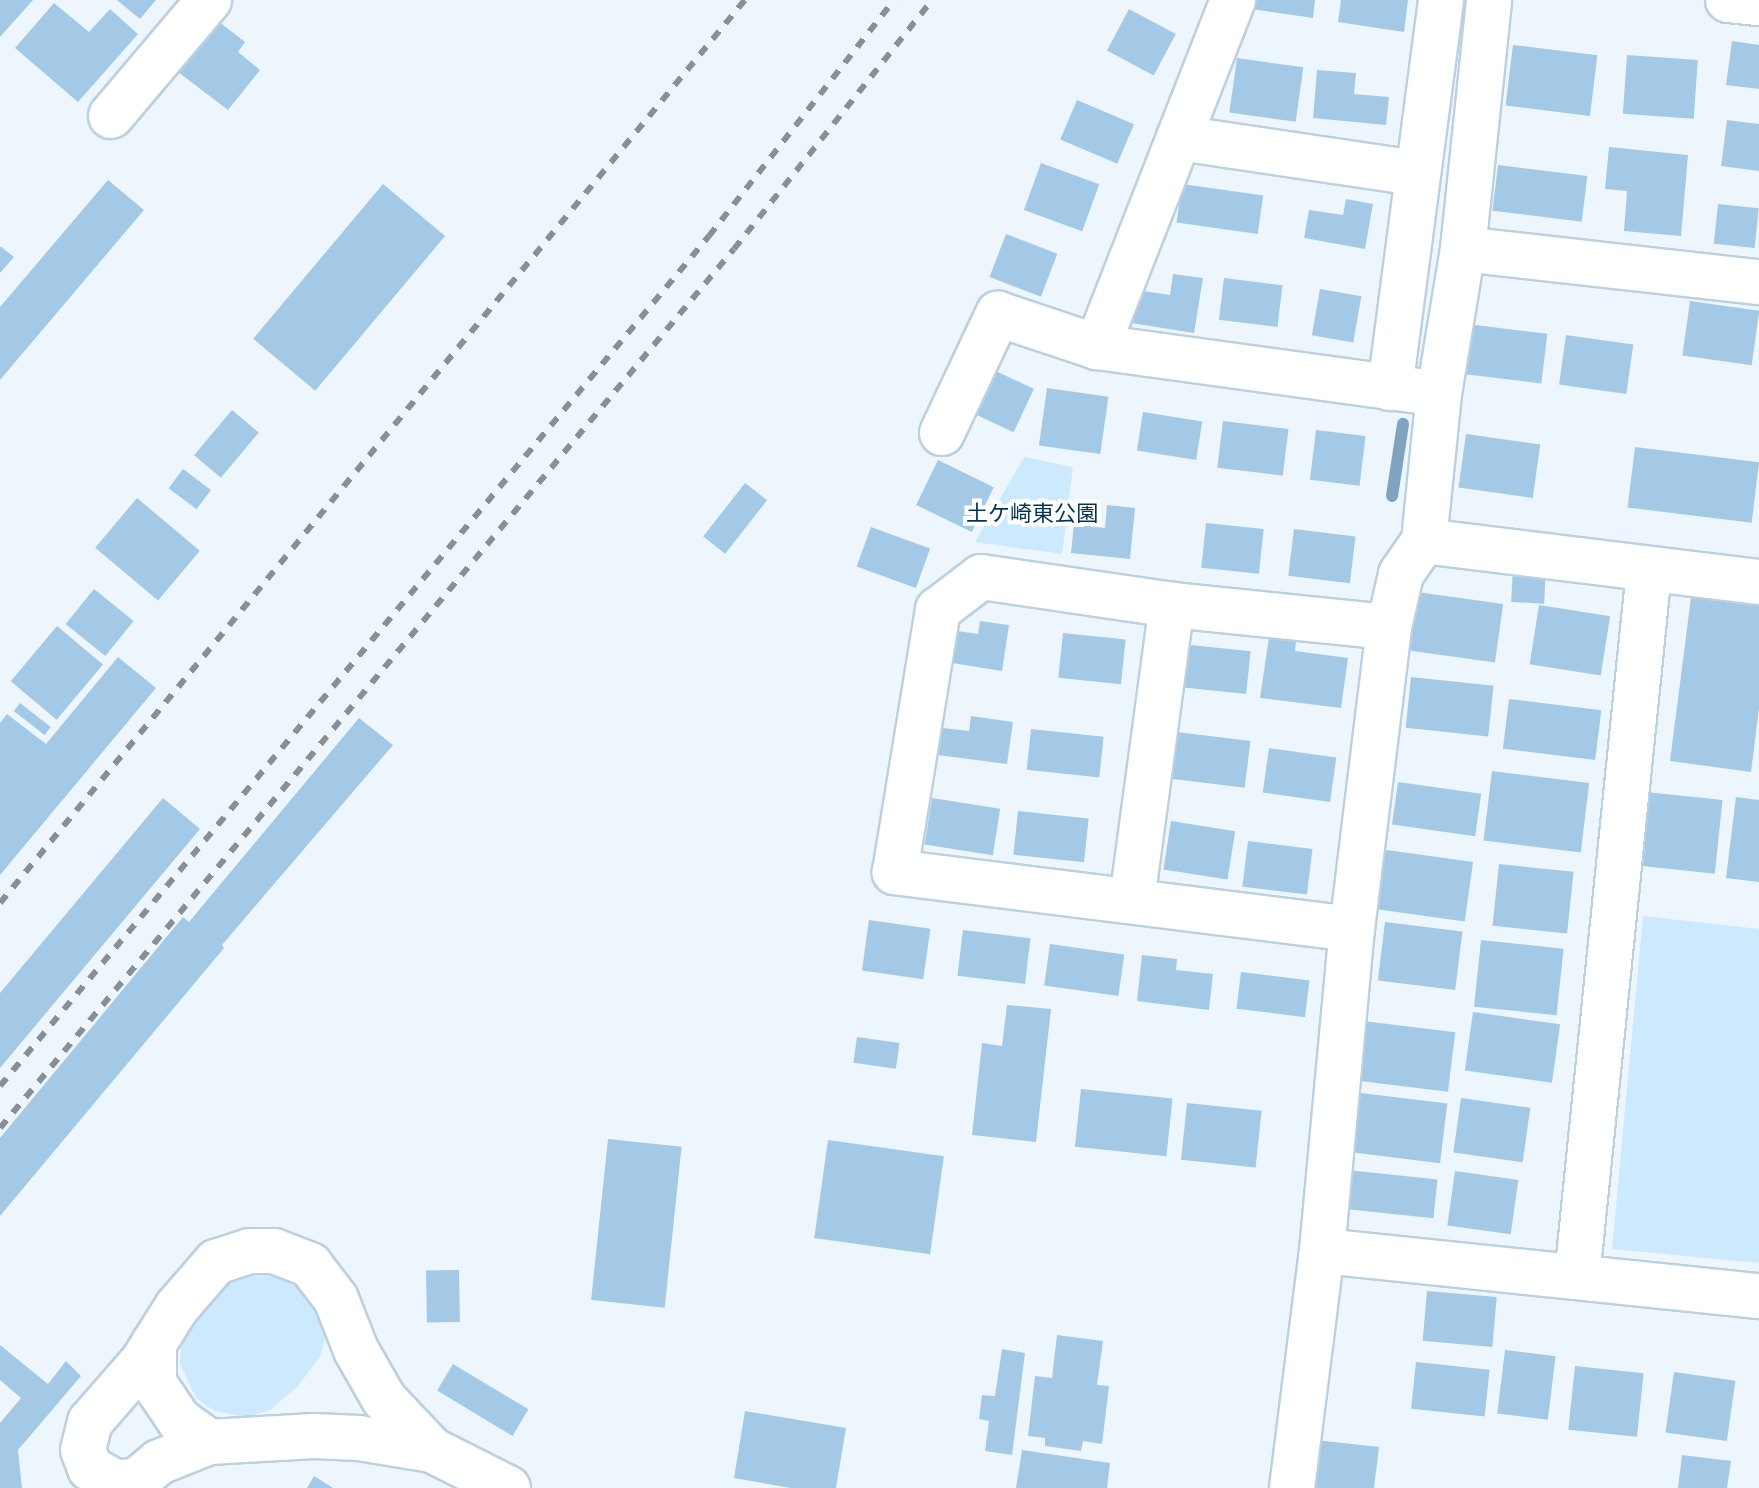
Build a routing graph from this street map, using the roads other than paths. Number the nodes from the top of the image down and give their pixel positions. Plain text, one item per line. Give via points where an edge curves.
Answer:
1 (209, 0) edge
2 (1233, 0) edge
3 (1441, 0) edge
4 (1489, 0) edge
5 (1728, 0) edge
6 (1759, 3) edge
7 (111, 116) dead end
8 (1179, 138) junction
9 (1417, 173) junction
10 (1463, 249) junction
11 (1759, 282) edge
12 (1097, 347) junction
13 (1390, 388) junction
14 (1439, 394) junction
15 (942, 433) dead end
16 (1424, 541) junction
17 (1649, 571) junction
18 (1759, 582) edge
19 (1172, 605) junction
20 (1389, 627) junction
21 (1132, 900) junction
22 (1352, 929) junction
23 (1322, 1251) junction
24 (1577, 1277) junction
25 (1759, 1296) edge
26 (154, 1343) junction
27 (209, 1442) junction
28 (432, 1450) junction
29 (508, 1488) edge
30 (1292, 1488) edge

1 - 7 street
2 - 8 street
3 - 9 street
4 - 10 street
5 - 6 street
8 - 9 street
8 - 12 street
9 - 13 street
10 - 11 street
10 - 14 street
12 - 13 street
12 - 15 street via 998,314
13 - 14 street
14 - 16 street
16 - 17 street
16 - 20 street via 1401,574
17 - 18 street
17 - 24 street
19 - 20 street
19 - 21 street
19 - 21 street via 981,577 938,610 895,872
20 - 22 street
21 - 22 street
22 - 23 street
23 - 24 street
23 - 30 street
24 - 25 street
26 - 27 street via 154,1383 179,1420
26 - 27 street via 90,1422 83,1450 90,1468 115,1482 136,1481 159,1462
26 - 28 street via 216,1262 249,1251 274,1251 310,1265 336,1299 356,1350 384,1399
27 - 28 street via 314,1436
28 - 29 street

